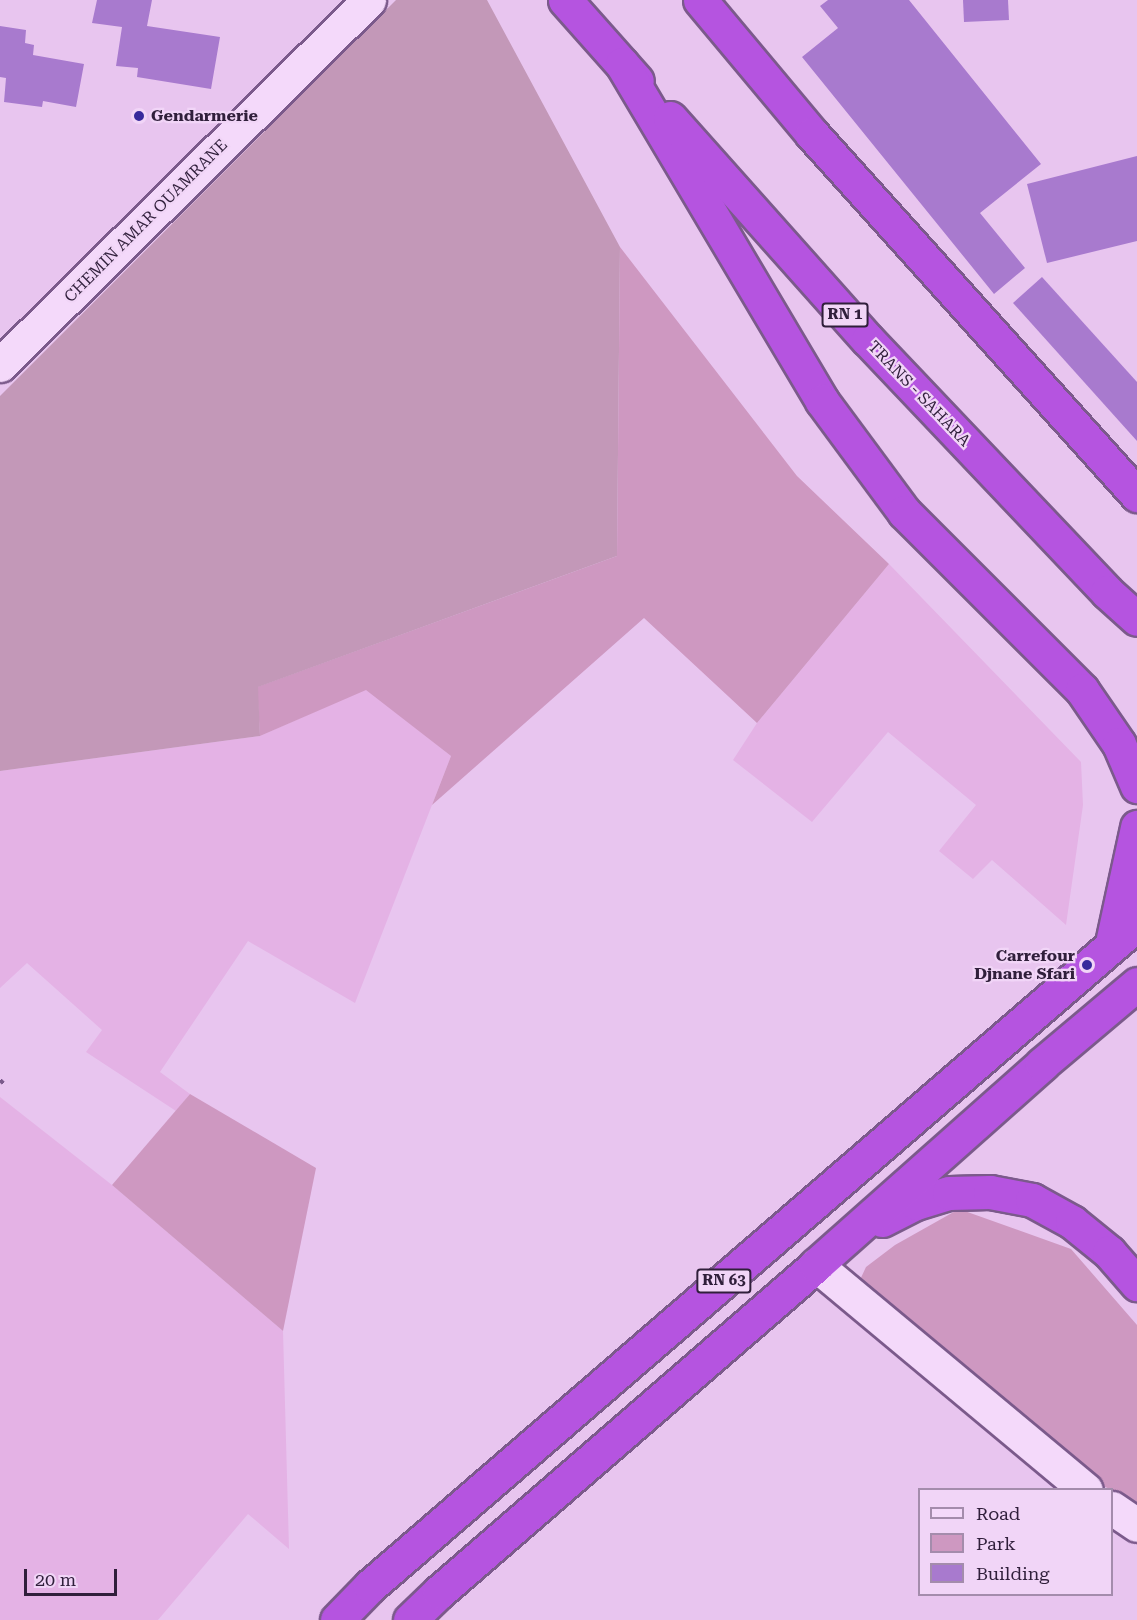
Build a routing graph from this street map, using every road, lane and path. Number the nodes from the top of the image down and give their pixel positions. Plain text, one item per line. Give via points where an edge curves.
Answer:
1 (369, 0) edge
2 (564, 0) edge
3 (699, 0) edge
4 (622, 64) junction
5 (0, 365) edge
6 (1137, 495) edge
7 (1137, 620) edge
8 (1137, 786) edge
9 (1137, 827) edge
10 (1137, 912) edge
11 (1125, 934) edge
12 (1137, 984) edge
13 (0, 1080) edge
14 (5, 1085) dead end
15 (845, 1237) junction
16 (816, 1265) junction
17 (1137, 1284) edge
18 (1084, 1488) edge
19 (1113, 1509) edge
20 (1137, 1525) edge
21 (337, 1620) edge
22 (410, 1620) edge

1 - 5 main road, CHEMIN AMAR OUAMRANE
2 - 4 highway, TRANS - SAHARA / RN 1
3 - 6 highway via 812,134
4 - 7 highway, TRANS - SAHARA / RN 1 via 868,340
4 - 8 highway via 822,401 904,512 1082,690 1119,744
9 - 11 highway
10 - 11 highway
11 - 21 highway, RN 63 via 370,1586
12 - 15 highway, RN 63
13 - 14 path
15 - 16 highway, RN 63
15 - 17 highway via 916,1203 949,1193 990,1192 1032,1200 1072,1222 1109,1252
16 - 18 main road
16 - 22 highway, RN 63
19 - 20 main road

